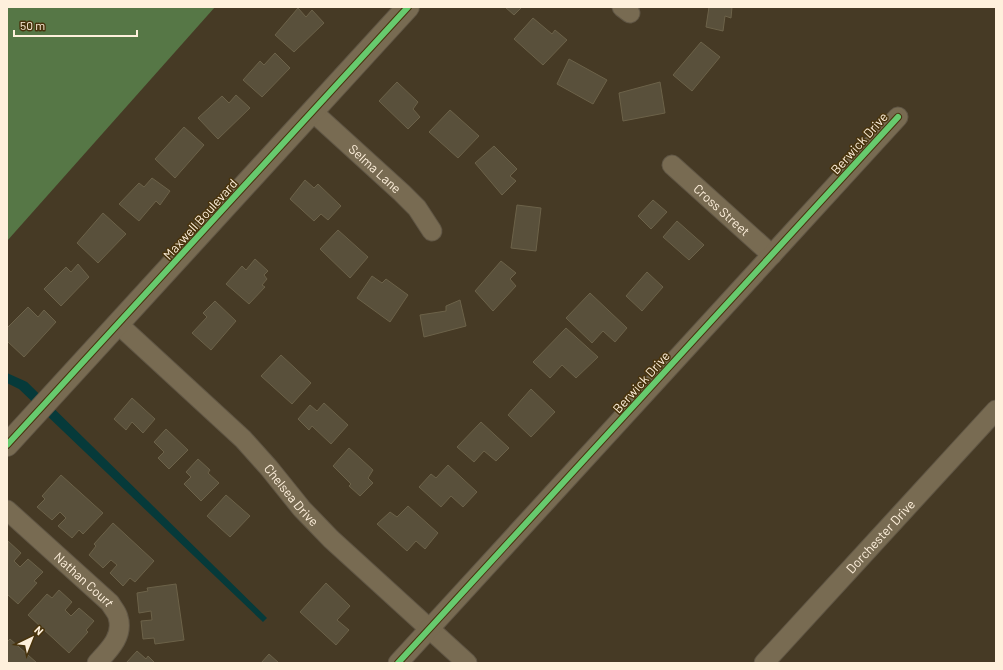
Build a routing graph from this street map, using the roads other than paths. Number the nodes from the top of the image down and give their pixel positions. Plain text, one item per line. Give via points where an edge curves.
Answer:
1 (408, 7) edge
2 (313, 112) junction
3 (898, 116) dead end
4 (672, 165) dead end
5 (432, 231) dead end
6 (772, 255) junction
7 (118, 324) junction
8 (996, 410) edge
9 (7, 445) edge
10 (7, 510) edge
11 (430, 629) junction
12 (97, 663) edge
13 (398, 663) edge
14 (467, 663) edge
15 (764, 663) edge

1 - 2 street, Maxwell Boulevard
2 - 5 street, Selma Lane via 402,193 417,208
2 - 7 street, Maxwell Boulevard
3 - 6 street, Berwick Drive
4 - 6 street, Cross Street
6 - 11 street, Berwick Drive
7 - 9 street, Maxwell Boulevard
7 - 11 street, Chelsea Drive via 243,439 330,539
8 - 15 street, Dorchester Drive
10 - 12 street, Nathan Court via 110,603 118,616 120,625 116,641
11 - 13 street, Berwick Drive
11 - 14 street, Chelsea Drive

